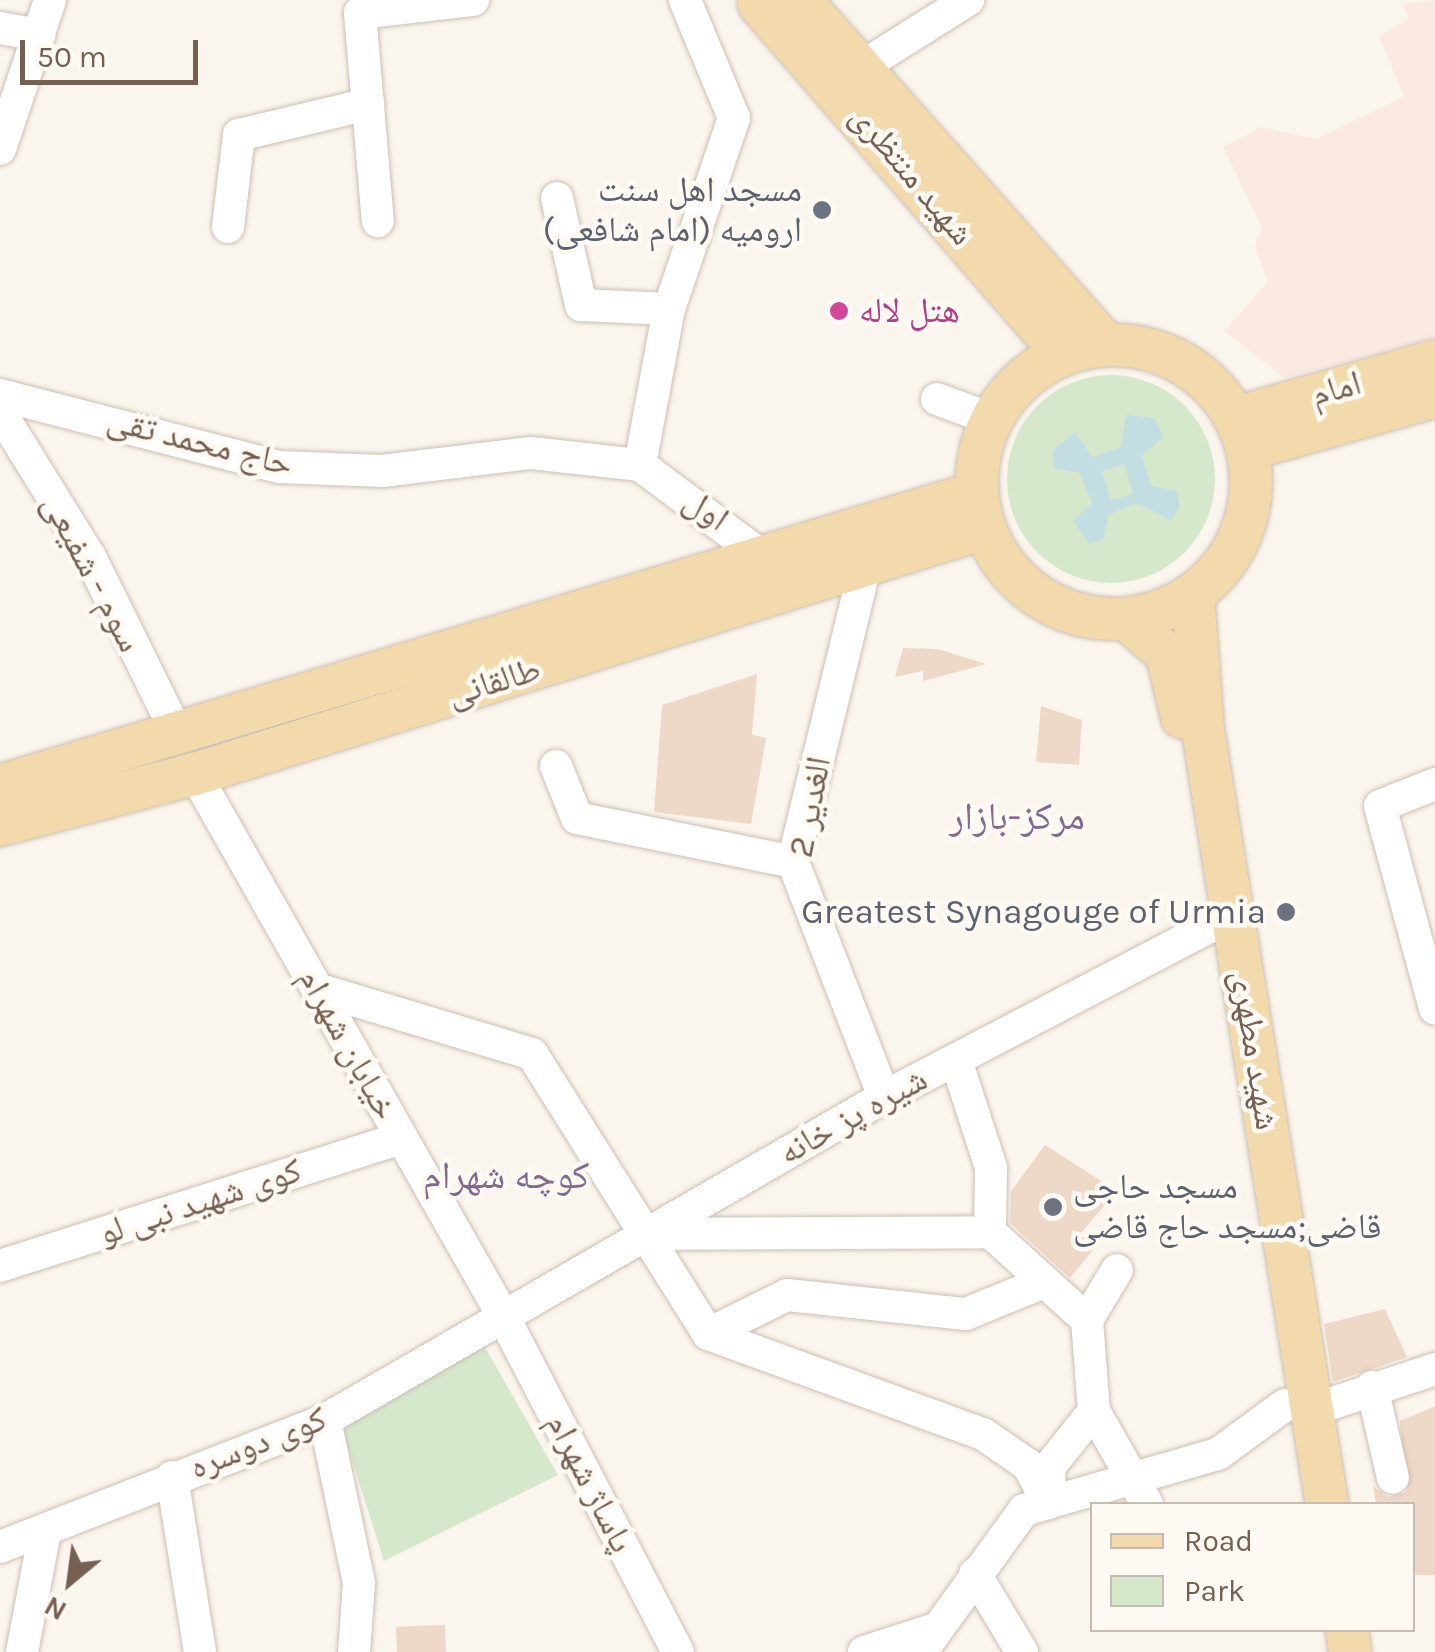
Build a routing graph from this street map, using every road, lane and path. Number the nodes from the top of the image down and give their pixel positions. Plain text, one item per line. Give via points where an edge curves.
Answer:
1 (50, 0) edge
2 (473, 0) edge
3 (686, 0) edge
4 (968, 0) edge
5 (354, 7) edge
6 (778, 8) edge
7 (0, 28) edge
8 (39, 34) junction
9 (860, 68) junction
10 (368, 104) junction
11 (0, 149) edge
12 (557, 198) dead end
13 (378, 221) dead end
14 (228, 227) dead end
15 (669, 309) junction
16 (1105, 344) junction
17 (1063, 354) junction
18 (1435, 361) edge
19 (0, 395) edge
20 (1435, 396) edge
21 (936, 399) dead end
22 (0, 412) edge
23 (991, 419) junction
24 (1242, 434) junction
25 (640, 465) junction
26 (980, 510) junction
27 (767, 560) junction
28 (865, 567) junction
29 (1193, 595) junction
30 (1126, 619) junction
31 (187, 756) junction
32 (556, 766) dead end
33 (1435, 784) edge
34 (0, 786) edge
35 (0, 825) edge
36 (793, 862) junction
37 (1209, 927) junction
38 (317, 989) junction
39 (1435, 1009) edge
40 (956, 1060) junction
41 (884, 1096) junction
42 (401, 1138) junction
43 (990, 1232) junction
44 (644, 1234) junction
45 (0, 1266) edge
46 (1118, 1270) dead end
47 (1039, 1284) junction
48 (502, 1314) junction
49 (1087, 1320) junction
50 (708, 1334) junction
51 (1435, 1369) edge
52 (1372, 1386) junction
53 (1298, 1407) junction
54 (1094, 1411) junction
55 (325, 1420) junction
56 (1130, 1475) junction
57 (172, 1477) junction
58 (1393, 1478) dead end
59 (1146, 1502) edge
60 (1300, 1502) edge
61 (1326, 1502) edge
62 (1048, 1503) junction
63 (44, 1531) junction
64 (0, 1547) edge
65 (975, 1574) junction
66 (927, 1641) edge
67 (22, 1652) edge
68 (200, 1652) edge
69 (354, 1652) edge
70 (678, 1652) edge
71 (864, 1652) edge
72 (1022, 1652) edge

1 - 8 street
2 - 5 street
3 - 15 street via 734,118
4 - 9 street
5 - 10 street
6 - 9 main road, شهید منتظری
6 - 17 main road, شهید منتظری
7 - 8 street
8 - 11 street
9 - 16 main road, شهید منتظری
10 - 13 street
10 - 14 street via 239,135
12 - 15 street via 581,305
15 - 25 street
16 - 17 main road
16 - 24 main road via 1182,362
17 - 23 main road via 1027,374
18 - 24 main road, امام
19 - 25 street, حاج محمد تقی via 279,467 382,471 531,452
20 - 24 main road, امام
21 - 23 street
22 - 31 street, سوم - شفیعی via 90,557
23 - 26 main road
24 - 29 main road via 1248,515 1218,573
25 - 27 street, اول
26 - 27 main road, طالقانی
26 - 28 main road, طالقانی
26 - 30 main road via 1000,560 1040,596 1090,618
27 - 31 main road, طالقانی
28 - 31 main road, طالقانی
28 - 36 street, 2 الغدیر
29 - 30 main road
29 - 53 main road, شهید مطهری via 1203,730 1255,970
30 - 37 main road, شهید مطهری via 1167,654
31 - 34 main road, طالقانی
31 - 35 main road, طالقانی
31 - 38 street, خیابان شهرام
32 - 36 street via 577,818
33 - 39 street via 1380,806
36 - 41 street, 2 الغدیر
37 - 40 street, شیره پز خانه
37 - 53 main road, شهید مطهری
38 - 42 street, خیابان شهرام
38 - 44 street via 532,1054
40 - 41 street, شیره پز خانه
40 - 43 street via 992,1168
41 - 44 street, شیره پز خانه
42 - 45 street, کوی شهید نبی لو
42 - 48 street, خیابان شهرام
43 - 44 street
43 - 47 street
44 - 48 street, شیره پز خانه
44 - 50 street
46 - 49 street
47 - 49 street
47 - 50 street via 966,1314 787,1294
48 - 55 street, کوی دوسره
48 - 70 street, پاساژ شهرام
49 - 54 street
50 - 62 street via 983,1434 1028,1465
51 - 52 street
52 - 53 street
52 - 58 street
53 - 56 street via 1218,1454
53 - 60 main road, شهید مطهری
53 - 61 main road, شهید مطهری
54 - 56 street
54 - 62 street via 1050,1466
55 - 57 street, کوی دوسره
55 - 69 street via 359,1582
56 - 59 street
56 - 62 street
57 - 63 street, کوی دوسره
57 - 68 street
62 - 65 street via 1024,1510
63 - 64 street, کوی دوسره
63 - 67 street
65 - 66 street
65 - 72 street
66 - 71 street

